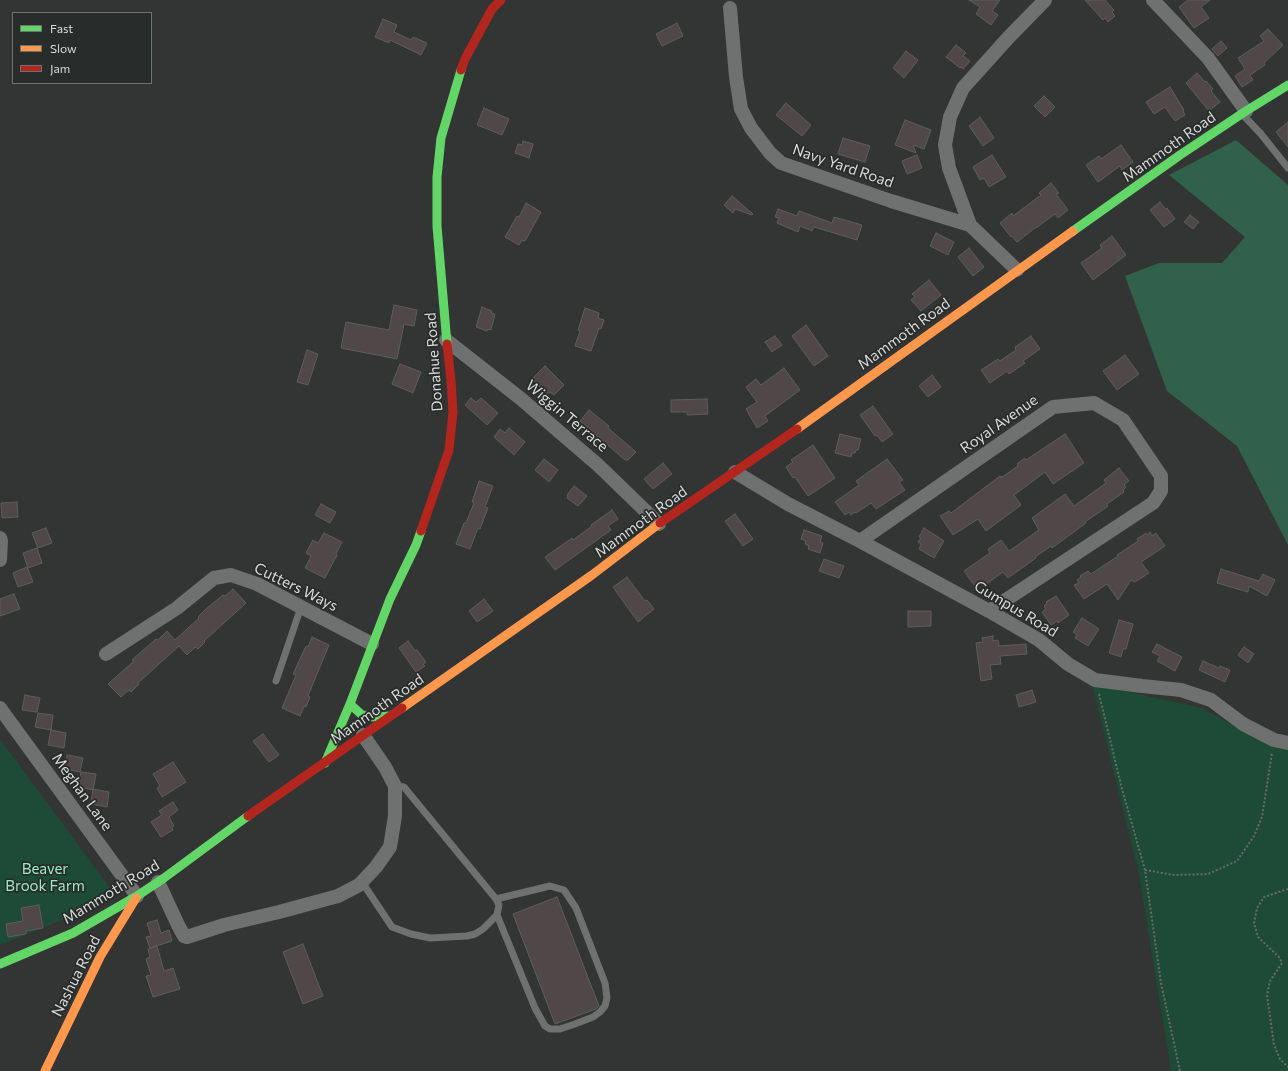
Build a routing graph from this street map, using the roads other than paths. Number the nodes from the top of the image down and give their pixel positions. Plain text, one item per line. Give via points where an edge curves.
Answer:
1 (1045, 0) edge
2 (1153, 0) edge
3 (497, 3) edge
4 (730, 8) dead end
5 (1288, 85) edge
6 (1244, 112) junction
7 (1288, 168) edge
8 (970, 225) junction
9 (1017, 270) junction
10 (446, 340) junction
11 (734, 472) junction
12 (659, 524) junction
13 (0, 538) edge
14 (860, 542) junction
15 (0, 560) edge
16 (301, 607) junction
17 (989, 611) junction
18 (372, 644) junction
19 (106, 654) dead end
20 (276, 681) dead end
21 (350, 704) junction
22 (0, 708) edge
23 (390, 716) junction
24 (363, 736) junction
25 (1288, 743) edge
26 (325, 762) junction
27 (395, 786) junction
28 (158, 882) junction
29 (362, 882) junction
30 (138, 896) junction
31 (496, 899) junction
32 (497, 915) junction
33 (1, 961) edge
34 (45, 1071) edge

1 - 8 street via 963,88 950,117 945,146 949,168
2 - 6 street via 1208,58
3 - 10 main road, Donahue Road via 465,59 441,138 437,177 437,226
4 - 8 street, Navy Yard Road via 736,77 742,109 751,128 781,163 890,201
5 - 6 main road, Mammoth Road
6 - 7 lane
6 - 9 main road, Mammoth Road
8 - 9 street, Navy Yard Road
9 - 11 main road, Mammoth Road
10 - 12 street, Wiggin Terrace via 520,398 598,465
10 - 18 main road, Donahue Road via 453,412 449,450 416,545
11 - 12 main road, Mammoth Road
11 - 14 street, Gumpus Road
12 - 23 main road, Mammoth Road via 592,575
13 - 15 street
14 - 17 street, Gumpus Road
14 - 17 street, Royal Avenue via 1053,407 1094,404 1123,420 1161,476 1161,491 1153,503
16 - 18 street, Cutters Ways
16 - 19 street, Cutters Ways via 257,584 231,575 214,578 177,608
16 - 20 lane
17 - 25 street, Gumpus Road via 1039,640 1068,664 1095,680 1181,690 1211,700 1243,724 1274,740
18 - 21 main road, Donahue Road
21 - 23 main road via 362,715
21 - 26 main road, Donahue Road
22 - 30 street, Meghan Lane
23 - 24 main road, Mammoth Road
24 - 26 main road, Mammoth Road
24 - 27 street
26 - 28 main road, Mammoth Road
27 - 29 street via 395,816 390,847
27 - 31 lane via 404,787
28 - 29 street via 179,927 187,938 224,925 338,896
28 - 30 main road, Mammoth Road
29 - 32 lane via 392,927 411,934 430,938 467,936 483,929
30 - 33 main road, Mammoth Road via 73,933
30 - 34 main road, Nashua Road via 100,957
31 - 32 lane via 499,906
31 - 32 lane via 550,886 564,890 576,908 605,983 607,998 600,1012 560,1029 545,1026 535,1008

